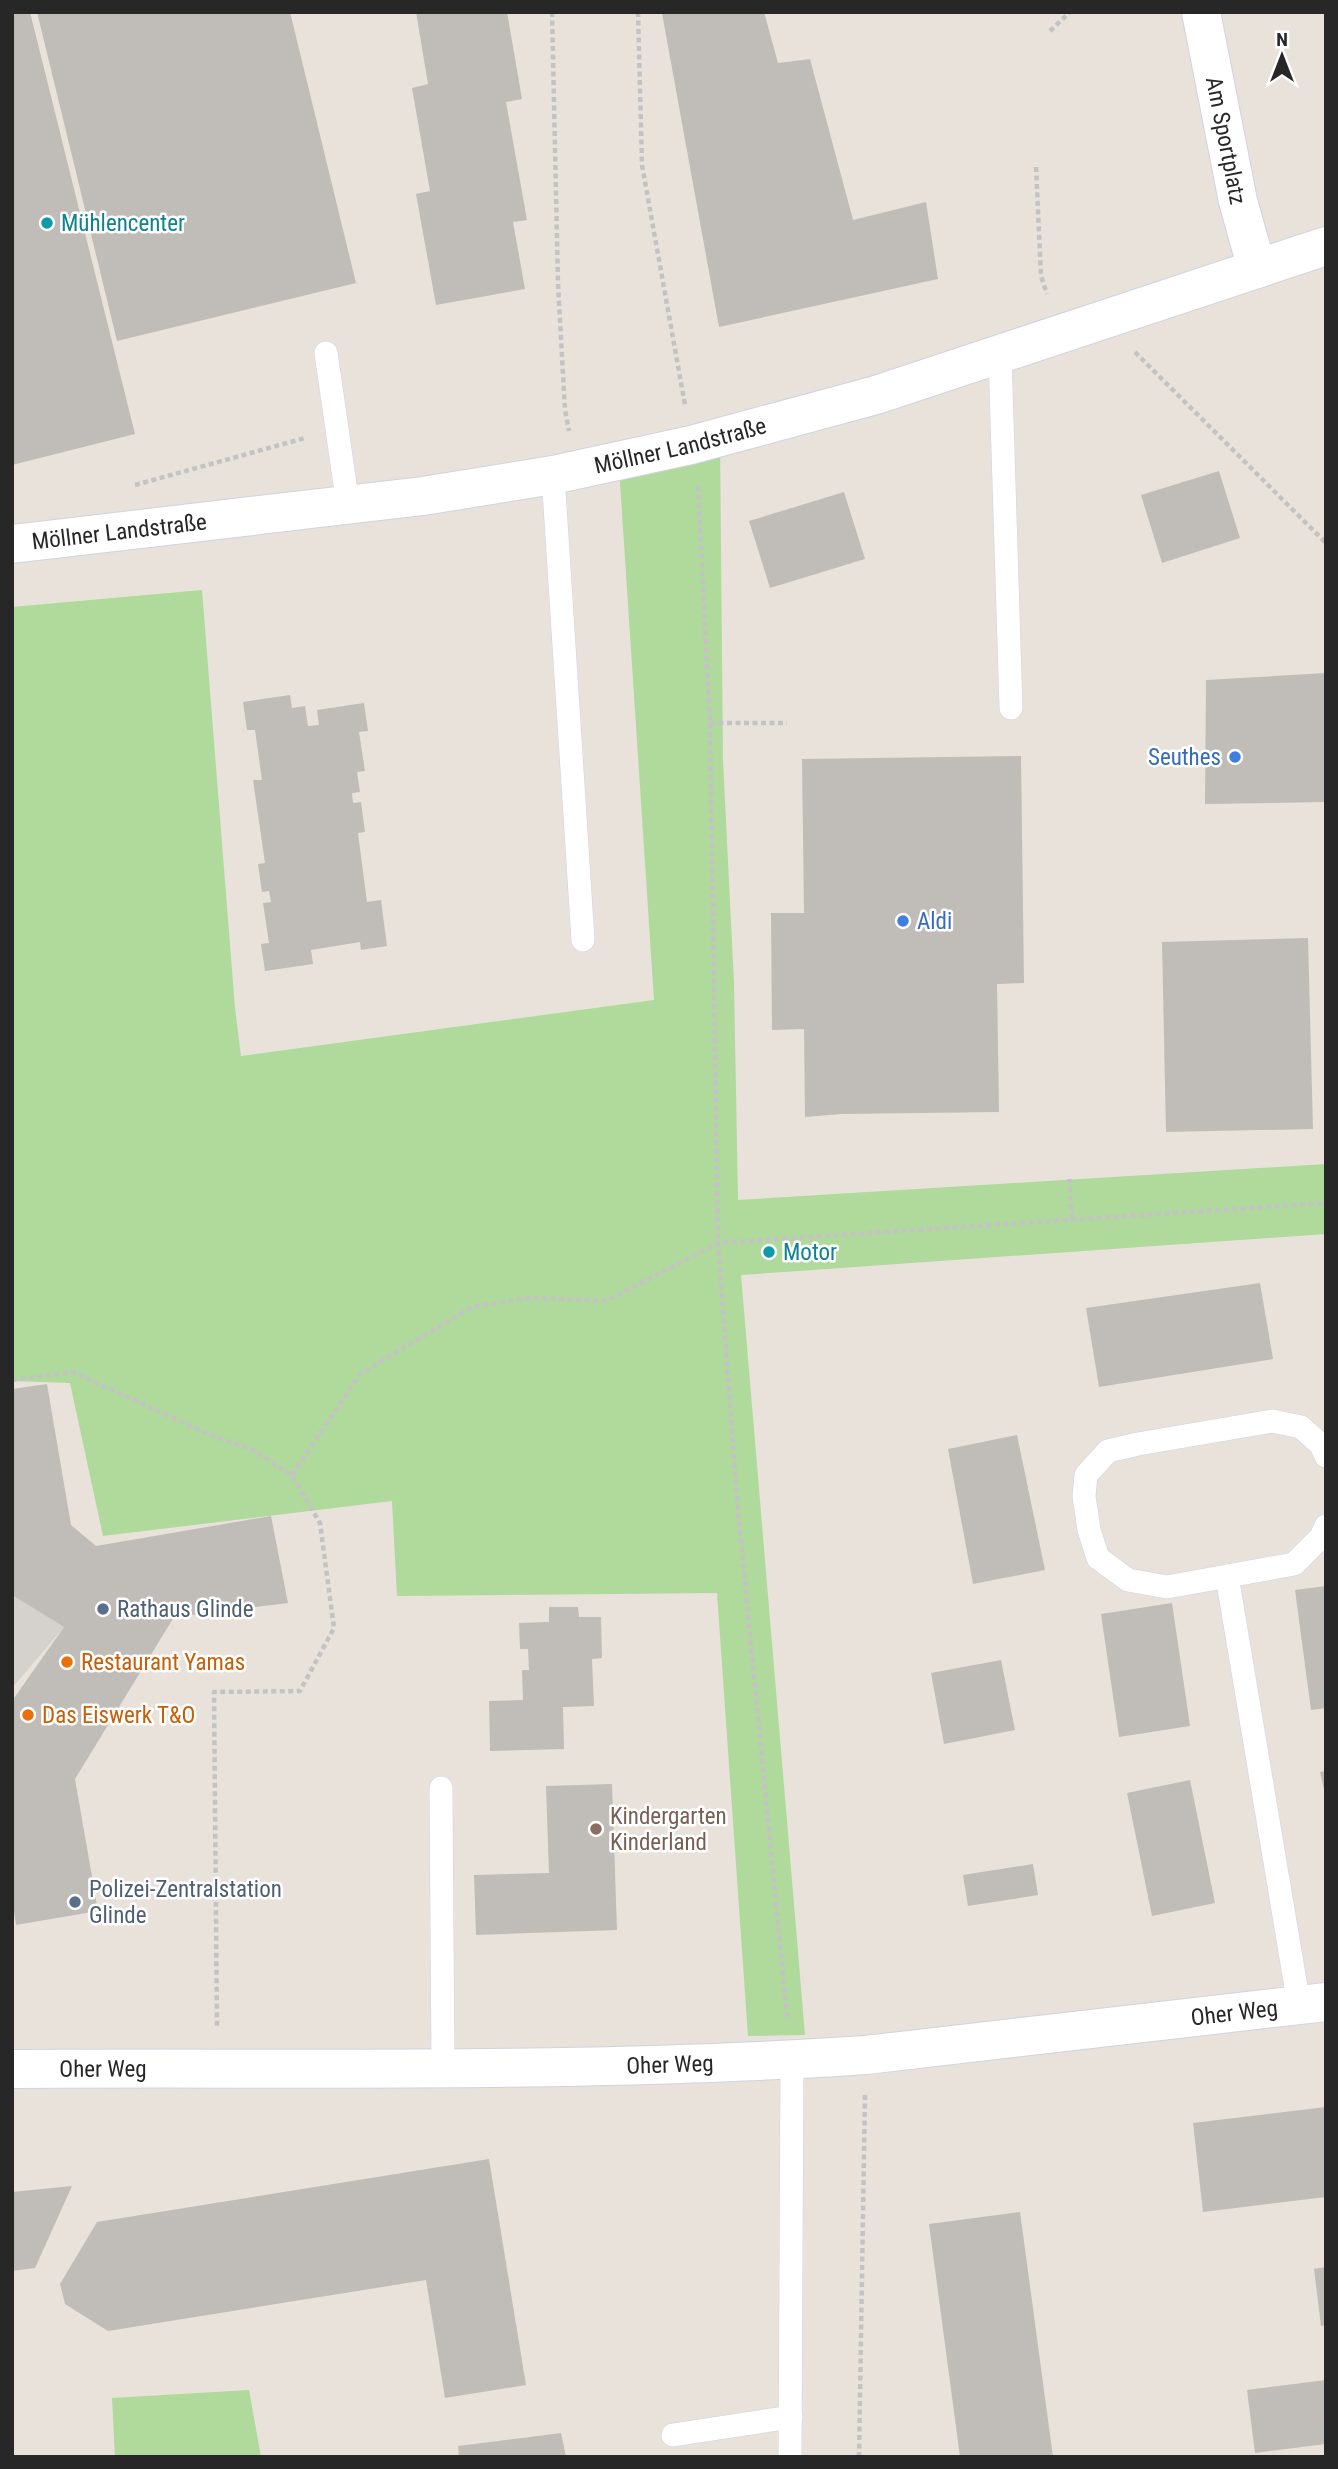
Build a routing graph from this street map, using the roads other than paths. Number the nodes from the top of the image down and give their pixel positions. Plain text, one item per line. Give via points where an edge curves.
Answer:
1 (1195, 19) edge
2 (1326, 246) edge
3 (1257, 269) junction
4 (326, 354) dead end
5 (1000, 355) junction
6 (564, 473) junction
7 (348, 505) junction
8 (12, 544) edge
9 (1011, 708) dead end
10 (583, 940) dead end
11 (1326, 1456) edge
12 (1326, 1526) edge
13 (1227, 1576) junction
14 (441, 1788) dead end
15 (1312, 2004) edge
16 (792, 2060) junction
17 (13, 2065) edge
18 (443, 2068) junction
19 (791, 2417) junction
20 (673, 2435) dead end
21 (790, 2457) edge

1 - 3 street, Am Sportplatz
2 - 3 street, Möllner Landstraße
3 - 5 street, Möllner Landstraße
4 - 7 lane
5 - 6 street, Möllner Landstraße via 876,395 691,445
5 - 9 lane
6 - 7 street, Möllner Landstraße
6 - 10 lane
7 - 8 street, Möllner Landstraße
11 - 13 lane via 1301,1427 1272,1421 1108,1451 1086,1475 1084,1496 1098,1558 1128,1580 1167,1587
12 - 13 lane via 1294,1564
13 - 15 lane
14 - 18 lane
15 - 16 street, Oher Weg
16 - 18 street, Oher Weg
16 - 19 lane
17 - 18 street, Oher Weg via 217,2070
19 - 20 lane
19 - 21 lane

